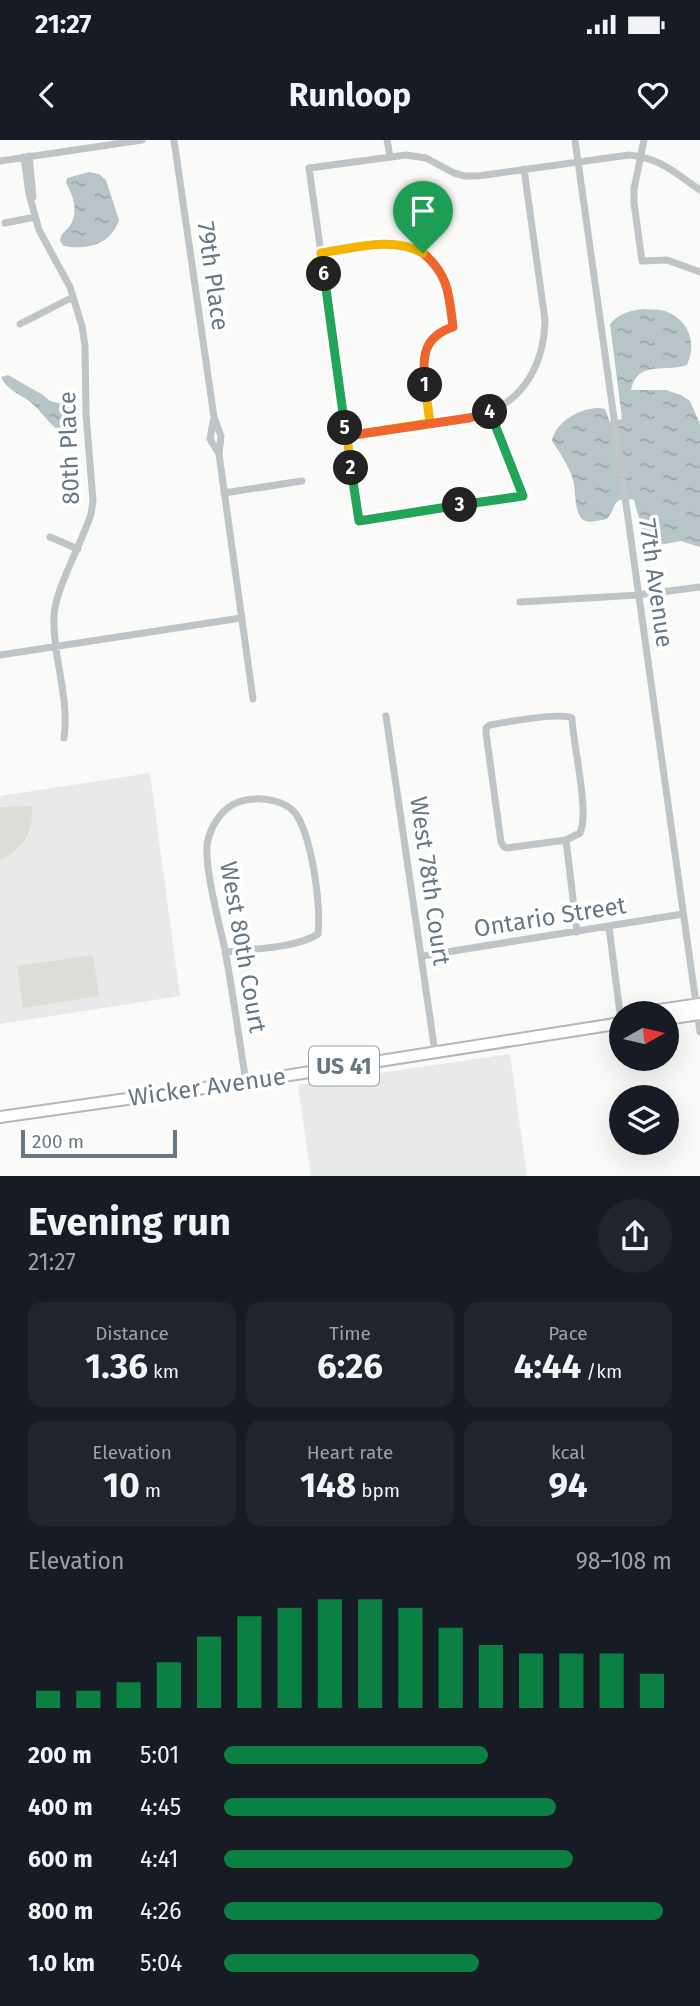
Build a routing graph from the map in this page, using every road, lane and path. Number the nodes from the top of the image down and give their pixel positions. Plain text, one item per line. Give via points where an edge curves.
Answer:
1 (142, 140) edge
2 (174, 140) edge
3 (387, 140) edge
4 (575, 140) edge
5 (644, 140) edge
6 (83, 144) edge
7 (390, 156) junction
8 (640, 156) junction
9 (27, 157) junction
10 (0, 161) edge
11 (578, 161) junction
12 (524, 170) junction
13 (700, 190) edge
14 (35, 217) junction
15 (5, 223) dead end
16 (321, 253) junction
17 (700, 272) edge
18 (73, 297) junction
19 (20, 324) dead end
20 (491, 412) junction
21 (430, 423) junction
22 (347, 436) junction
23 (302, 481) dead end
24 (224, 493) junction
25 (50, 537) dead end
26 (78, 549) junction
27 (700, 587) edge
28 (638, 595) junction
29 (520, 602) dead end
30 (241, 618) junction
31 (57, 646) junction
32 (0, 655) edge
33 (253, 699) dead end
34 (386, 716) dead end
35 (64, 738) dead end
36 (566, 840) junction
37 (683, 914) junction
38 (609, 927) junction
39 (578, 932) junction
40 (225, 952) junction
41 (422, 956) junction
42 (618, 1001) edge
43 (698, 1009) edge
44 (679, 1010) edge
45 (679, 1015) edge
46 (609, 1025) edge
47 (700, 1032) edge
48 (435, 1052) junction
49 (246, 1082) junction
50 (0, 1117) edge

1 - 6 street
2 - 24 street, 79th Place via 214,417 221,436
3 - 7 street
4 - 11 street, 77th Avenue
5 - 8 street
6 - 9 street
7 - 12 street via 426,158 465,176
7 - 16 street via 309,168
8 - 11 street
8 - 13 street via 663,163
8 - 17 street via 634,203 642,261 667,260
9 - 10 street
9 - 14 street, 80th Place
11 - 12 street
11 - 28 street, 77th Avenue
12 - 20 street via 545,340 528,383
14 - 15 street
14 - 18 street, 80th Place
16 - 21 street via 402,244 423,253 438,267 448,290 453,327 431,340 425,351 422,364
16 - 22 street
18 - 19 street
18 - 26 street, 80th Place via 85,346 93,501
20 - 21 street
20 - 22 street via 523,496 359,521
21 - 22 street
23 - 24 street
24 - 30 street, 79th Place
25 - 26 street
26 - 31 street, 80th Place via 54,612
27 - 28 street
28 - 29 street
28 - 37 street, 77th Avenue
30 - 31 street
30 - 33 street, 79th Place
31 - 32 street
31 - 35 street, 80th Place via 67,722
34 - 41 street, West 78th Court
36 - 36 street via 580,833 584,818 572,718 490,725 486,733 504,847
36 - 39 street
37 - 38 street, Ontario Street
37 - 43 street, 77th Avenue
38 - 39 street, Ontario Street
38 - 42 street
39 - 41 street, Ontario Street
40 - 40 street, West 80th Court via 206,842 215,822 231,806 251,800 274,801 294,811 303,826 320,916 318,934 296,943
40 - 49 street, West 80th Court
41 - 48 street, West 78th Court
43 - 44 highway
43 - 45 highway
43 - 47 street, 77th Avenue
46 - 48 highway, Wicker Avenue / US 41
48 - 49 highway, Wicker Avenue / US 41
49 - 50 highway, Wicker Avenue / US 41

